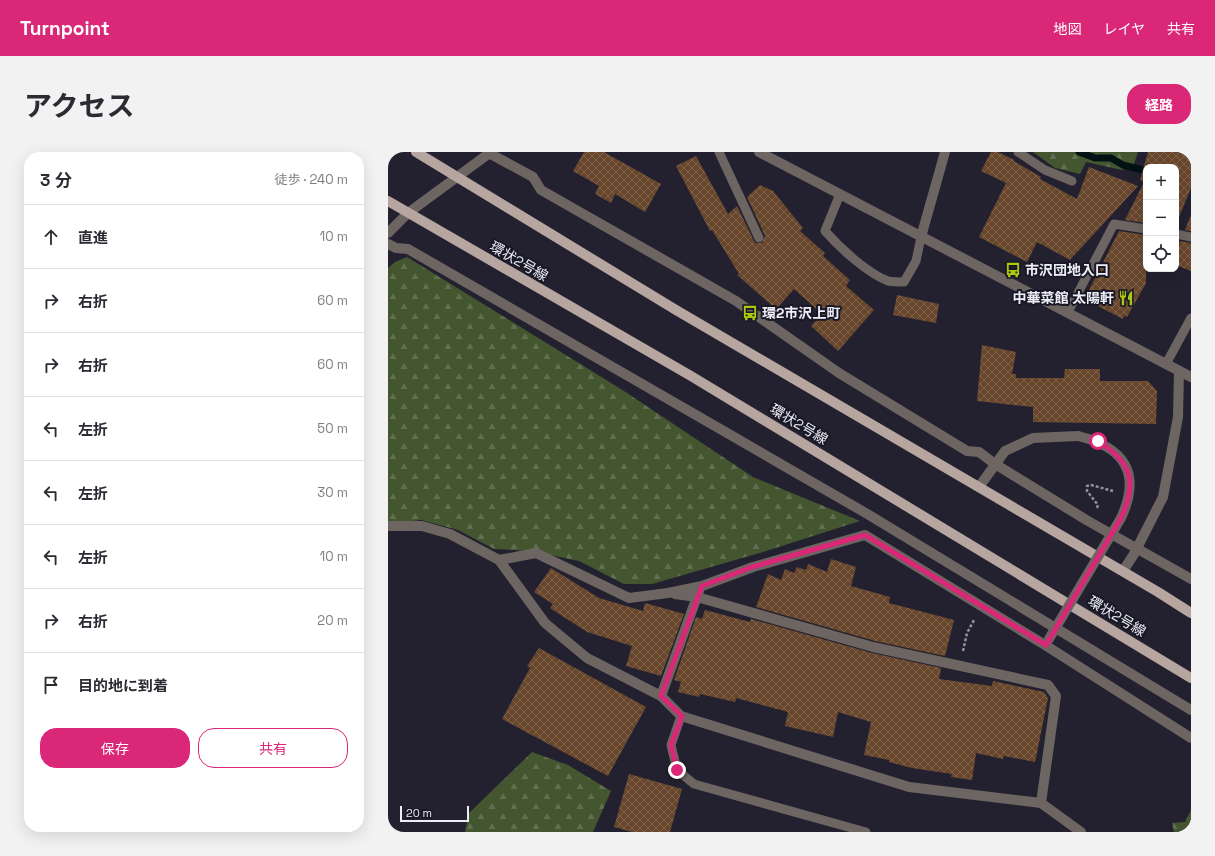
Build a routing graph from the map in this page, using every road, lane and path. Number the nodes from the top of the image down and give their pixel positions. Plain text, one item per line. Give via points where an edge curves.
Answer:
1 (416, 152) edge
2 (489, 152) edge
3 (719, 152) edge
4 (759, 152) edge
5 (945, 152) edge
6 (1018, 152) edge
7 (458, 178) junction
8 (1072, 181) dead end
9 (840, 194) junction
10 (388, 201) edge
11 (408, 213) junction
12 (1143, 229) edge
13 (388, 233) edge
14 (1179, 235) edge
15 (921, 237) junction
16 (1191, 237) edge
17 (759, 238) dead end
18 (388, 244) edge
19 (1068, 312) junction
20 (1191, 318) edge
21 (1166, 364) junction
22 (1179, 371) junction
23 (1191, 377) edge
24 (995, 464) junction
25 (979, 487) junction
26 (1115, 492) dead end
27 (1095, 501) dead end
28 (388, 526) edge
29 (1137, 547) junction
30 (499, 560) junction
31 (1123, 571) junction
32 (1191, 579) edge
33 (702, 586) junction
34 (668, 593) junction
35 (698, 597) junction
36 (1191, 613) edge
37 (1047, 642) junction
38 (1191, 678) edge
39 (661, 696) junction
40 (1191, 710) edge
41 (682, 716) junction
42 (1191, 738) edge
43 (1041, 803) junction
44 (866, 832) edge
45 (1081, 832) edge

1 - 7 main road
2 - 7 street
2 - 24 street via 533,177 541,190 736,301 839,373 966,451 979,452
3 - 17 lane
4 - 9 street
5 - 15 street
6 - 8 lane via 1045,170
7 - 11 street
7 - 25 main road via 676,310
9 - 15 street
9 - 15 lane via 825,231 837,245 862,265 889,281 904,282 916,261
10 - 11 main road, 環状2号線
11 - 13 street
11 - 38 main road, 環状2号線 via 691,376
12 - 19 lane via 1114,224
14 - 16 lane
15 - 19 street
18 - 40 street via 408,249 858,508
19 - 21 street
20 - 21 lane
21 - 22 street
22 - 23 street
22 - 29 street via 1178,417 1163,497
24 - 25 street
24 - 29 street via 1088,521
24 - 37 street, bridge via 1005,451 1033,438 1078,436 1098,441 1114,451 1127,466 1131,485 1128,504
25 - 31 main road
26 - 27 path via 1087,486 1086,491
28 - 30 street via 422,526 450,534
29 - 31 street
29 - 32 street
30 - 34 street via 536,554 629,598
30 - 39 street via 545,623 587,658
31 - 36 main road
33 - 34 street
33 - 35 street
33 - 37 street via 752,567 865,535
34 - 35 street
35 - 39 street
35 - 43 street via 873,647 1048,685 1056,696
37 - 42 street
39 - 41 street
41 - 43 street via 909,787
41 - 44 lane via 671,745 677,770 694,784
43 - 45 street

